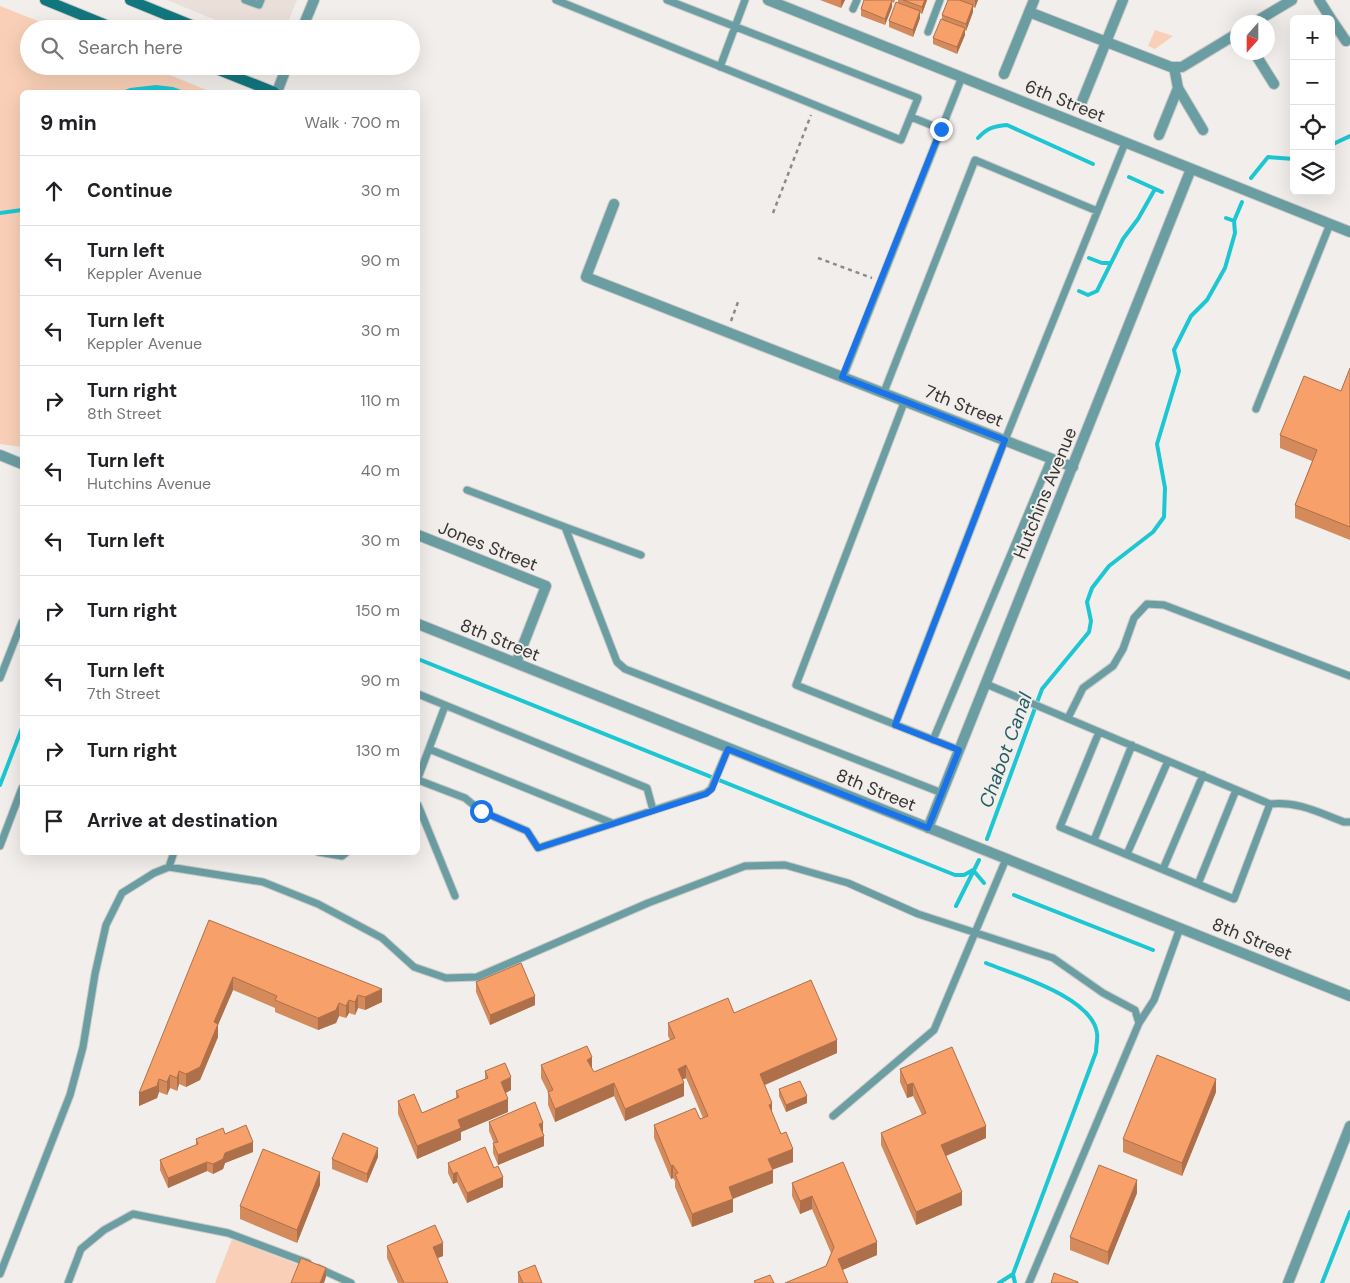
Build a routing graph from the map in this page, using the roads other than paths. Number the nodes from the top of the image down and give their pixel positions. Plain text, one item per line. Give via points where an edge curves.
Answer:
1 (45, 0) edge
2 (130, 0) edge
3 (245, 0) edge
4 (261, 0) edge
5 (314, 0) edge
6 (556, 0) edge
7 (667, 0) edge
8 (745, 0) edge
9 (768, 0) edge
10 (857, 0) edge
11 (940, 0) edge
12 (1034, 0) edge
13 (1123, 0) edge
14 (1292, 0) edge
15 (1319, 0) edge
16 (853, 9) dead end
17 (1029, 12) junction
18 (1267, 15) edge
19 (1328, 15) edge
20 (94, 20) edge
21 (179, 20) edge
22 (306, 20) edge
23 (1335, 25) edge
24 (735, 27) junction
25 (928, 32) dead end
26 (1230, 38) edge
27 (1346, 41) dead end
28 (1106, 42) junction
29 (1259, 60) edge
30 (720, 67) junction
31 (1174, 67) junction
32 (1004, 74) dead end
33 (232, 75) edge
34 (284, 75) edge
35 (962, 77) junction
36 (1274, 84) dead end
37 (1178, 88) junction
38 (270, 90) edge
39 (276, 90) edge
40 (1081, 104) dead end
41 (910, 117) junction
42 (941, 129) junction
43 (1204, 130) dead end
44 (1159, 135) dead end
45 (1125, 143) junction
46 (1191, 169) junction
47 (614, 204) dead end
48 (1098, 211) junction
49 (1330, 224) junction
50 (1350, 232) edge
51 (842, 377) junction
52 (884, 392) junction
53 (905, 400) junction
54 (1256, 410) dead end
55 (1005, 440) junction
56 (0, 455) edge
57 (1051, 458) junction
58 (20, 463) edge
59 (1073, 466) junction
60 (467, 490) dead end
61 (565, 527) junction
62 (420, 536) edge
63 (641, 555) dead end
64 (420, 625) edge
65 (20, 627) edge
66 (516, 663) junction
67 (1350, 676) edge
68 (0, 678) edge
69 (986, 684) junction
70 (420, 695) edge
71 (445, 706) junction
72 (1068, 718) junction
73 (895, 725) junction
74 (1099, 732) junction
75 (933, 740) junction
76 (1132, 745) junction
77 (429, 749) junction
78 (728, 749) junction
79 (959, 750) junction
80 (1168, 760) junction
81 (420, 774) edge
82 (1202, 775) junction
83 (420, 780) edge
84 (1236, 790) junction
85 (20, 793) edge
86 (942, 793) junction
87 (1270, 804) junction
88 (420, 810) edge
89 (653, 810) junction
90 (1350, 822) edge
91 (612, 823) junction
92 (928, 828) junction
93 (1094, 840) junction
94 (0, 846) edge
95 (1127, 854) junction
96 (173, 855) edge
97 (1006, 859) junction
98 (169, 867) junction
99 (1163, 869) junction
100 (1198, 884) junction
101 (455, 896) dead end
102 (1180, 928) junction
103 (977, 933) junction
104 (1350, 996) edge
105 (1140, 1023) junction
106 (833, 1116) dead end
107 (1350, 1126) edge
108 (0, 1274) edge
109 (68, 1283) edge
110 (351, 1283) edge
111 (1029, 1283) edge
112 (1288, 1283) edge

1 - 20 main road
2 - 21 main road
3 - 4 lane via 259,5
5 - 22 street
6 - 30 lane
7 - 24 lane
8 - 24 lane
9 - 35 street, 6th Street
10 - 16 lane
11 - 25 lane
12 - 17 street
13 - 28 street
14 - 18 street
15 - 19 street
17 - 28 street
17 - 32 street
23 - 27 street
24 - 30 lane
24 - 41 lane via 918,98
26 - 31 street via 1182,67
28 - 31 street
28 - 40 street
29 - 36 street
30 - 41 lane via 901,140
31 - 37 street
33 - 38 main road
34 - 39 street
35 - 42 lane
35 - 45 street, 6th Street
37 - 43 street
37 - 44 street
41 - 42 lane
42 - 51 lane
45 - 46 street, 6th Street
45 - 48 lane
46 - 49 street, 6th Street
46 - 59 street, Hutchins Avenue
47 - 51 street, 7th Street via 586,277
48 - 52 lane via 974,160
48 - 55 lane
49 - 50 street, 6th Street
49 - 54 lane
51 - 52 street, 7th Street
52 - 53 street, 7th Street
53 - 55 street, 7th Street
53 - 73 lane via 796,685
55 - 57 street, 7th Street
55 - 73 lane
56 - 58 street
57 - 59 street, 7th Street
57 - 75 lane
59 - 69 street, Hutchins Avenue
60 - 61 lane
61 - 63 lane
61 - 86 lane via 617,662 625,669
62 - 66 street, Jones Street via 546,586
64 - 66 street, 8th Street
65 - 68 lane
66 - 78 street, 8th Street
67 - 72 lane via 1164,605 1147,604 1134,618 1123,650 1113,666 1082,688
69 - 72 lane
69 - 79 street, Hutchins Avenue
70 - 71 lane
71 - 77 lane
71 - 89 lane via 647,788
72 - 74 lane
73 - 75 lane
74 - 76 lane
74 - 93 lane via 1060,827
75 - 79 lane
76 - 80 lane
76 - 93 lane
77 - 81 lane
77 - 91 lane
78 - 89 lane via 706,794
78 - 92 street, 8th Street
79 - 86 street, Hutchins Avenue
80 - 82 lane
80 - 95 lane
82 - 84 lane
82 - 99 lane
83 - 91 lane via 465,798 481,811 527,831 538,848
84 - 87 lane
84 - 100 lane
85 - 94 lane
86 - 92 street, Hutchins Avenue
87 - 90 lane via 1284,802
87 - 100 lane via 1234,899
88 - 101 lane
89 - 91 lane
92 - 97 street, 8th Street
93 - 95 lane
95 - 99 lane
96 - 98 lane
97 - 102 street, 8th Street
97 - 103 lane
98 - 103 lane via 263,882 318,904 382,938 414,967 446,978 477,976 648,903 745,866 786,865 821,875 848,883 918,914
98 - 108 lane via 154,872 122,893 106,924 94,974 83,1047 70,1095
99 - 100 lane
102 - 104 street, 8th Street
102 - 105 lane via 1154,1000
103 - 105 lane via 1052,958 1102,993 1135,1010
103 - 106 lane via 934,1030
105 - 111 lane
107 - 112 street
109 - 110 lane via 81,1249 104,1230 133,1214 228,1234 295,1257

